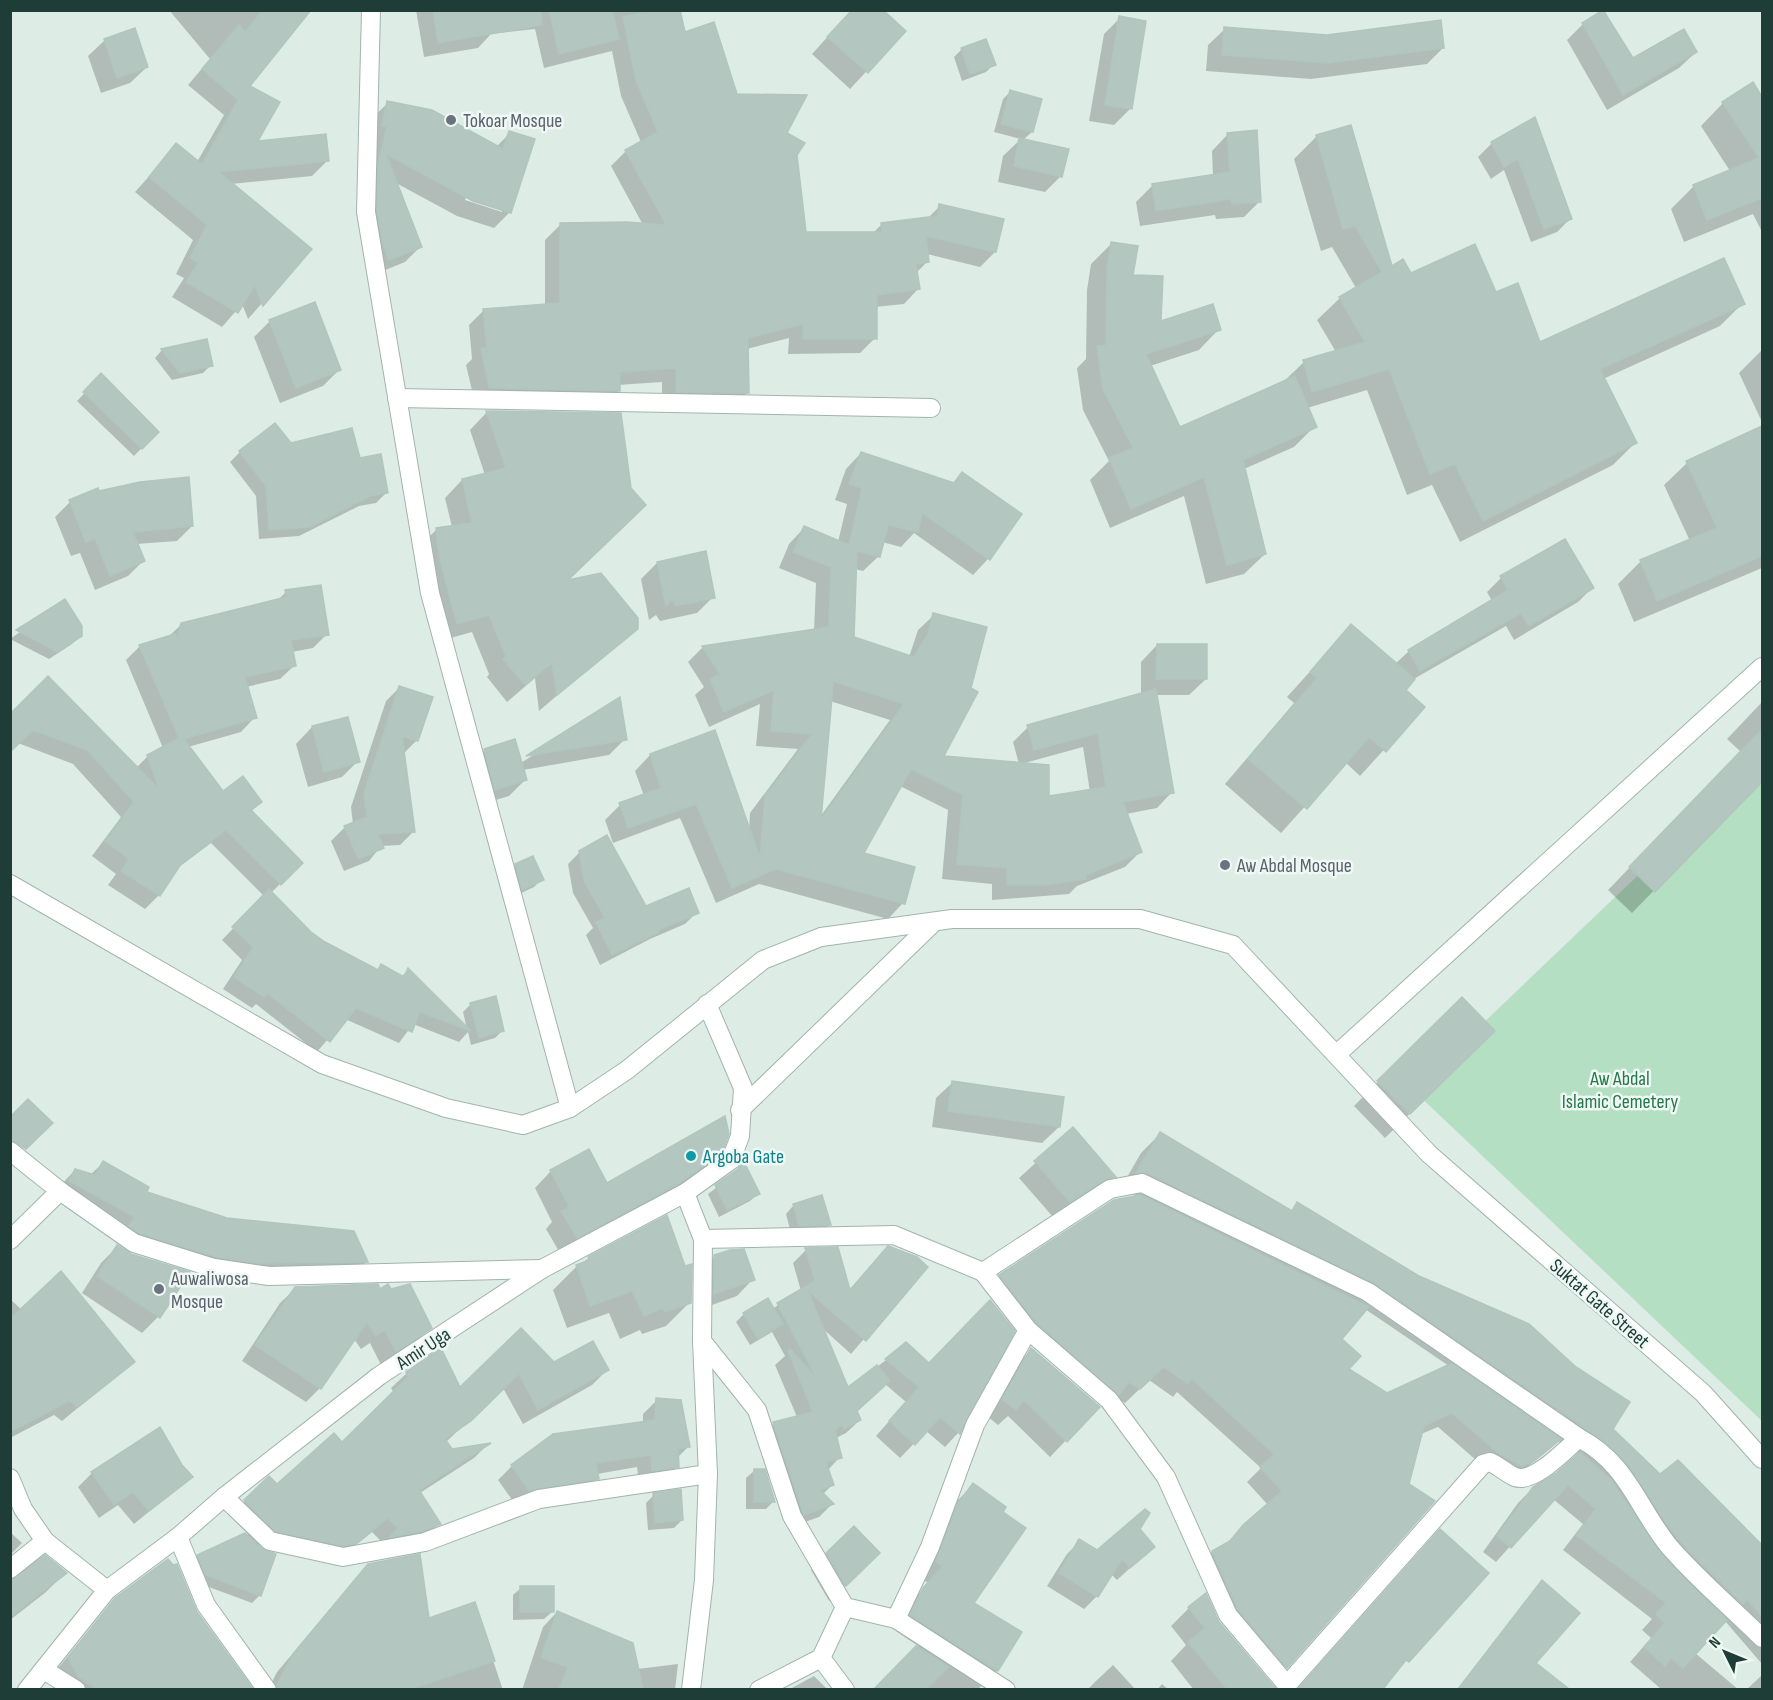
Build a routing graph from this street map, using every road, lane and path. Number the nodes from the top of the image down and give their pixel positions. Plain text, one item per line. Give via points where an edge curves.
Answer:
1 (371, 10) edge
2 (397, 398) junction
3 (931, 408) dead end
4 (1762, 667) edge
5 (10, 884) edge
6 (934, 922) junction
7 (707, 1004) junction
8 (1337, 1054) junction
9 (570, 1108) junction
10 (740, 1110) junction
11 (10, 1150) edge
12 (60, 1191) junction
13 (685, 1193) junction
14 (703, 1239) junction
15 (10, 1240) edge
16 (542, 1269) junction
17 (982, 1272) junction
18 (1028, 1330) junction
19 (702, 1341) junction
20 (1579, 1437) junction
21 (1762, 1459) edge
22 (708, 1474) junction
23 (10, 1478) edge
24 (224, 1497) junction
25 (178, 1537) junction
26 (45, 1540) junction
27 (10, 1569) edge
28 (107, 1590) junction
29 (845, 1607) junction
30 (896, 1618) junction
31 (1762, 1638) edge
32 (821, 1658) junction
33 (44, 1670) junction
34 (1285, 1687) edge
35 (27, 1689) edge
36 (75, 1689) edge
37 (267, 1689) edge
38 (691, 1689) edge
39 (759, 1689) edge
40 (844, 1689) edge
41 (1006, 1689) edge

1 - 2 street via 366,212
2 - 3 street
2 - 9 street via 430,593
4 - 8 street
5 - 9 street, Suktat Gate Street via 322,1064 446,1108 523,1125
6 - 7 street, Suktat Gate Street via 820,937 763,960
6 - 8 street, Suktat Gate Street via 1140,919 1233,945
6 - 10 street
7 - 9 street, Suktat Gate Street via 627,1070
7 - 10 street, Amir Uga via 743,1088
8 - 21 street, Suktat Gate Street via 1429,1154 1703,1393
10 - 13 street, Amir Uga via 740,1136 731,1160
11 - 12 street
12 - 15 street
12 - 16 street via 134,1243 214,1268 268,1276
13 - 14 street
13 - 16 street, Amir Uga
14 - 17 street via 894,1235
14 - 19 street
16 - 24 street, Amir Uga via 379,1377
17 - 18 street
17 - 20 street via 1110,1189 1142,1183 1368,1292
18 - 30 street via 975,1425 930,1547
18 - 34 street via 1109,1400 1166,1477 1228,1615
19 - 22 street
19 - 29 street via 757,1410 792,1516
20 - 31 street via 1600,1449 1640,1498 1668,1544
20 - 34 street via 1526,1479 1490,1462 1483,1464
22 - 24 street via 539,1499 425,1542 343,1557 270,1541
22 - 38 street via 704,1580
23 - 26 street via 23,1509
24 - 25 street, Amir Uga
25 - 28 street, Amir Uga
25 - 37 street via 206,1605
26 - 27 street
26 - 28 street
28 - 33 street, Amir Uga
29 - 30 street
29 - 32 street
30 - 41 street
32 - 39 street
32 - 40 street
33 - 35 street, Amir Uga
33 - 36 street

